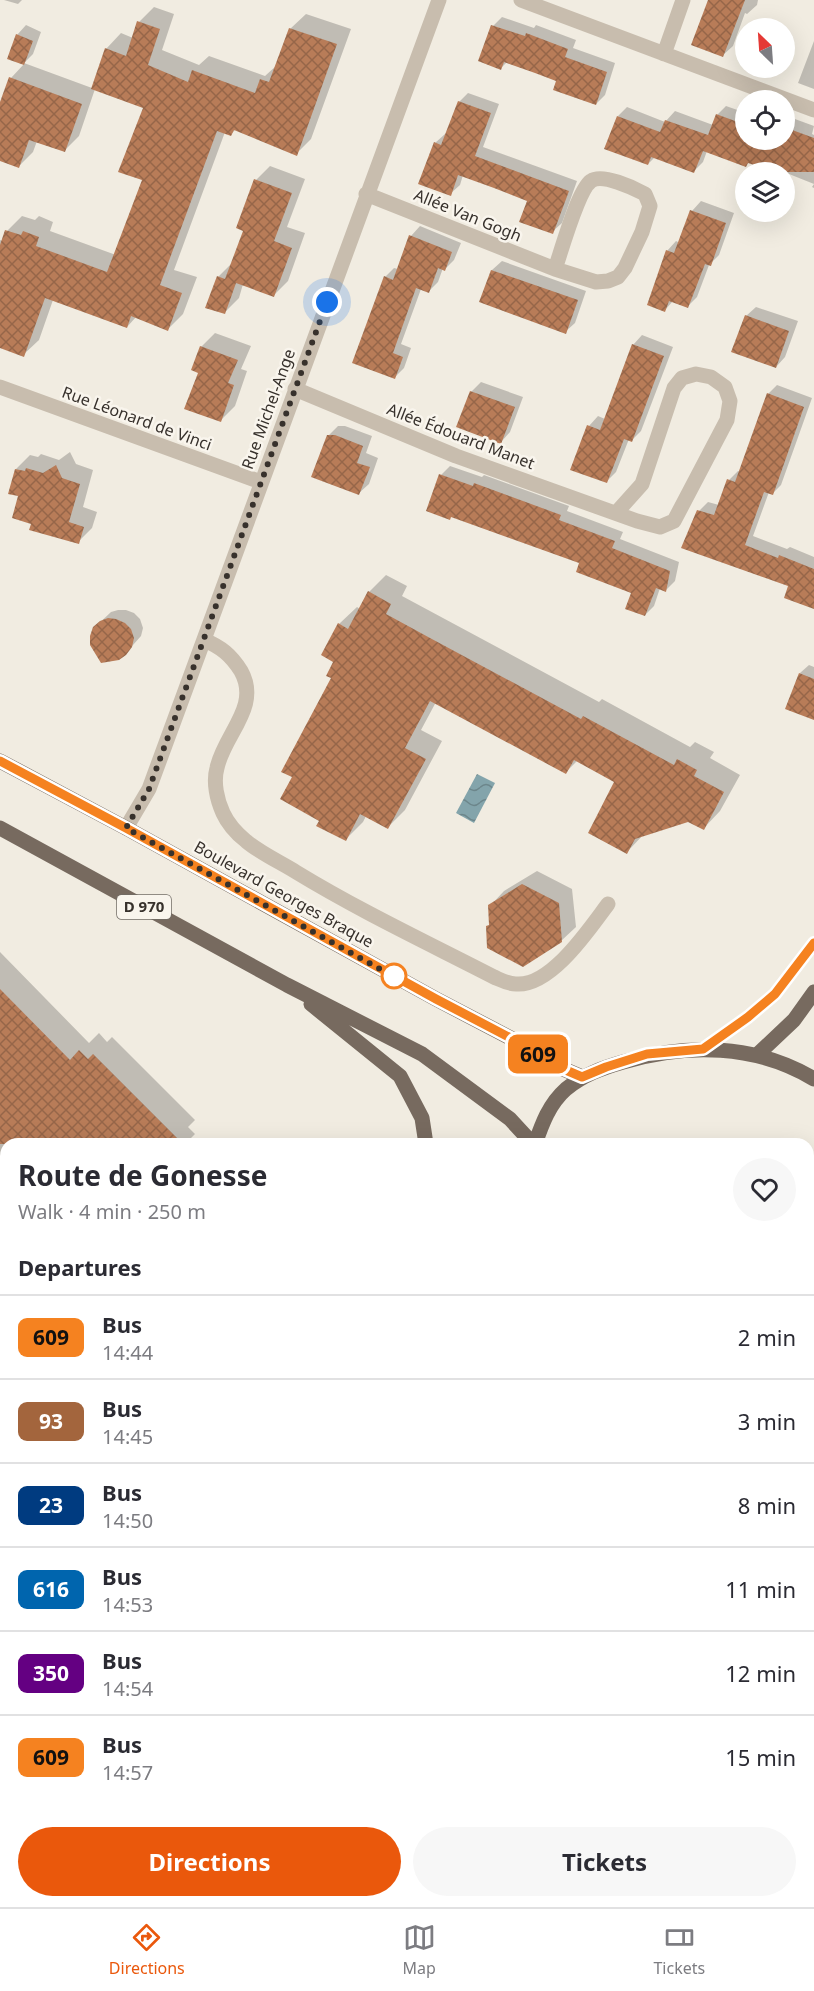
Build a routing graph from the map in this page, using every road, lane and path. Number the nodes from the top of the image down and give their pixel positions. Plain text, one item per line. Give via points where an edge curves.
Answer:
1 (439, 0) edge
2 (521, 0) edge
3 (683, 0) edge
4 (664, 54) junction
5 (814, 110) edge
6 (366, 194) junction
7 (555, 269) junction
8 (0, 387) edge
9 (295, 389) junction
10 (261, 482) junction
11 (616, 513) junction
12 (204, 640) junction
13 (0, 761) edge
14 (0, 828) edge
15 (126, 828) junction
16 (608, 904) dead end
17 (287, 985) junction
18 (814, 992) edge
19 (758, 1054) junction
20 (582, 1077) junction
21 (814, 1079) edge
22 (425, 1138) edge
23 (528, 1138) edge
24 (536, 1138) edge

1 - 6 street, Rue Michel-Ange
2 - 4 street
3 - 4 street
4 - 5 street
6 - 7 street, Allée Van Gogh
6 - 9 street, Rue Michel-Ange
7 - 7 street, Allée Van Gogh via 590,181 612,180 645,194 650,206 645,223 618,277 596,282
8 - 10 street, Rue Léonard de Vinci
9 - 10 street, Rue Michel-Ange
9 - 11 street, Allée Édouard Manet via 456,456
10 - 12 street, Rue Michel-Ange
11 - 11 street, Allée Édouard Manet via 660,527 674,521 727,420 730,401 725,387 696,374 682,378 674,387 642,484
12 - 15 street, Rue Michel-Ange via 149,789
12 - 16 street via 221,647 234,660 248,690 247,702 217,768 216,782 223,812 247,842 329,893 517,985 560,963
13 - 15 main road, Boulevard Georges Braque
14 - 17 main road, D 970
15 - 20 main road, Boulevard Georges Braque
17 - 22 main road via 400,1076 422,1118
17 - 23 main road, D 970 via 422,1054 510,1119
18 - 19 main road via 794,1020
19 - 20 main road via 703,1049 647,1054
19 - 21 main road
20 - 24 main road via 564,1091 544,1118

